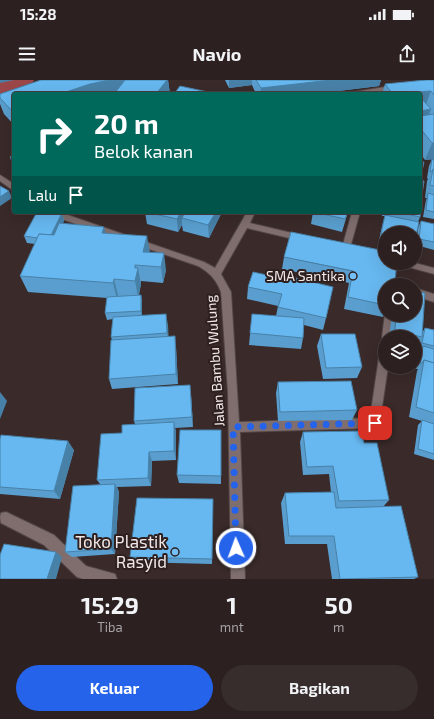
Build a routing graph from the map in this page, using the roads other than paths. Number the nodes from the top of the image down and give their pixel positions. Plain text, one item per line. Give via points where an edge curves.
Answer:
1 (405, 86) edge
2 (367, 92) edge
3 (0, 177) edge
4 (12, 186) edge
5 (56, 214) edge
6 (250, 214) edge
7 (355, 214) edge
8 (245, 225) junction
9 (315, 241) edge
10 (345, 248) edge
11 (422, 268) edge
12 (434, 271) edge
13 (217, 273) junction
14 (422, 294) edge
15 (434, 298) edge
16 (382, 374) edge
17 (233, 427) junction
18 (6, 518) dead end
19 (110, 579) edge
20 (238, 579) edge

1 - 2 street
3 - 4 street
5 - 13 street via 201,264
6 - 8 street
7 - 10 street
8 - 9 street
8 - 13 street
11 - 12 street
13 - 17 street, Jalan Bambu Wulung via 226,292
14 - 15 street
16 - 17 street via 375,423
17 - 20 street, Jalan Bambu Wulung
18 - 19 street via 49,540 82,572

